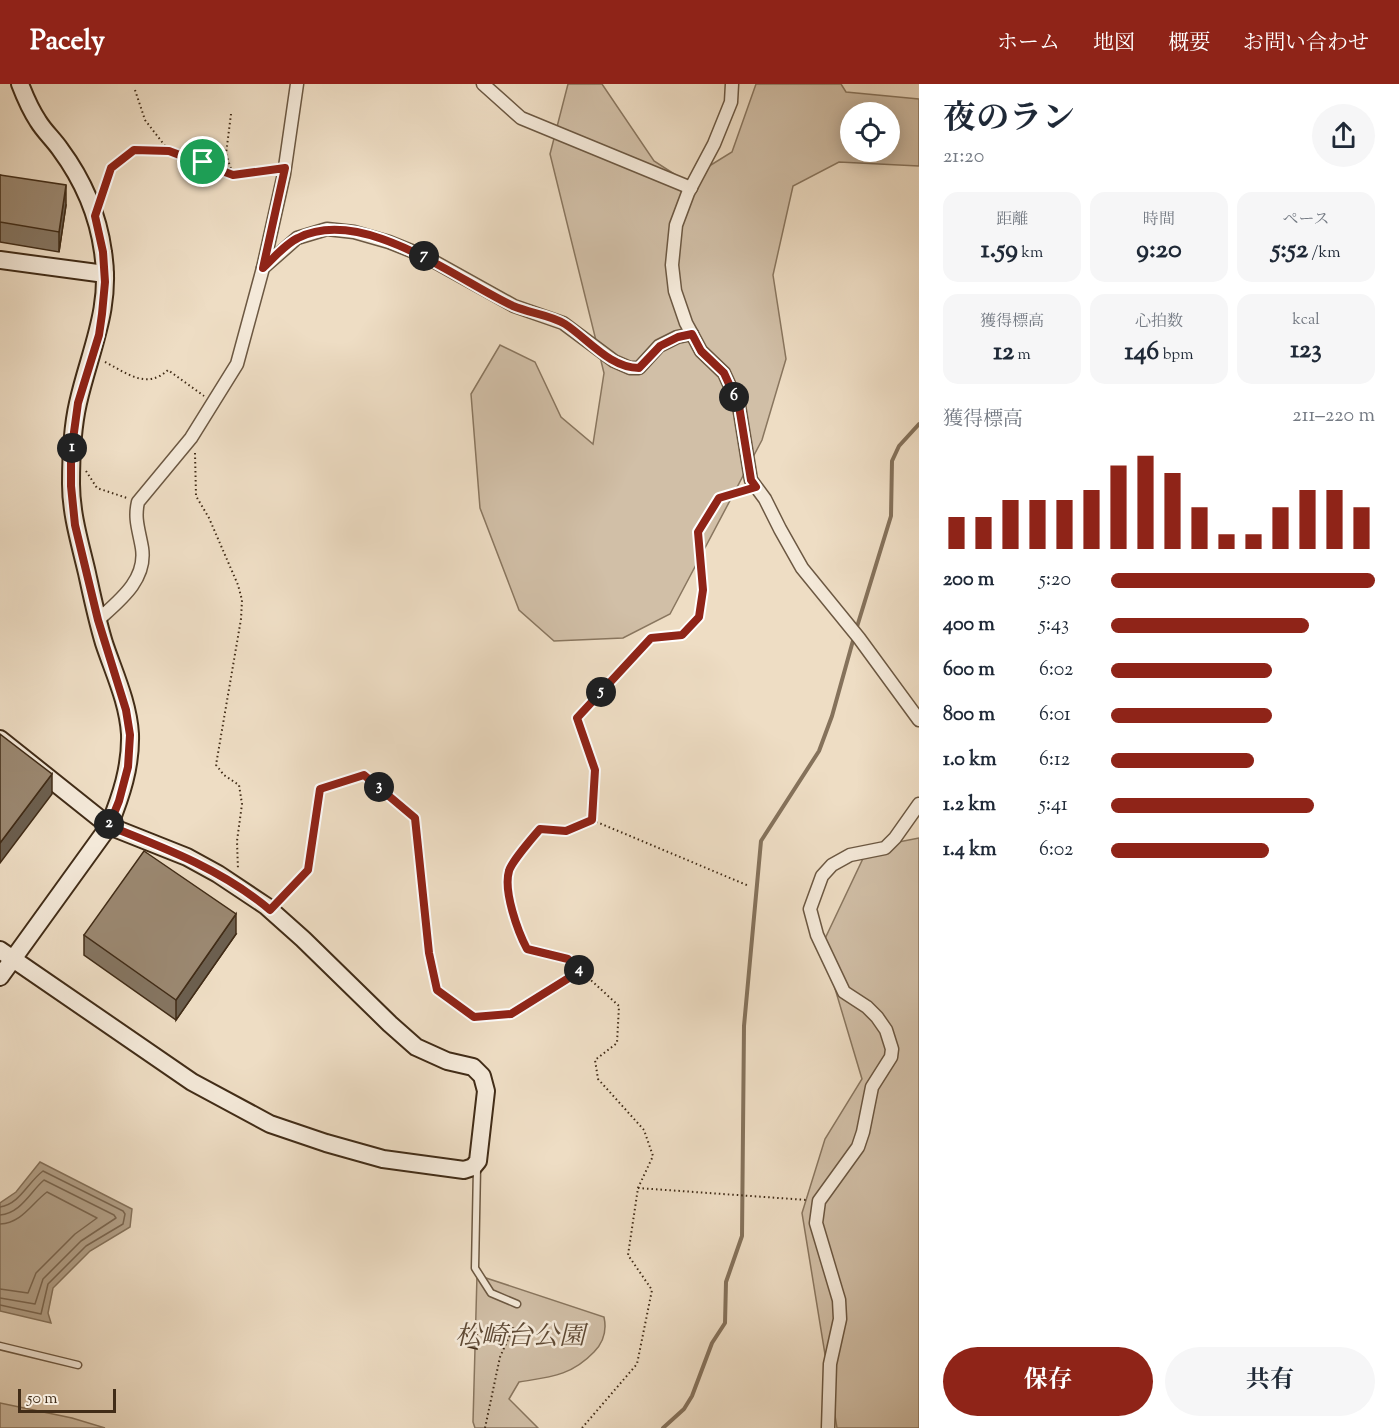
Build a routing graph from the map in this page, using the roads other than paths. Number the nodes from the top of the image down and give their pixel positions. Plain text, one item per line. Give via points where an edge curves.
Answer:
1 (20, 84) edge
2 (297, 84) edge
3 (483, 84) edge
4 (732, 84) edge
5 (691, 188) junction
6 (0, 260) edge
7 (263, 268) junction
8 (105, 274) junction
9 (692, 334) junction
10 (98, 620) junction
11 (919, 720) edge
12 (0, 739) edge
13 (919, 804) edge
14 (109, 826) junction
15 (6, 954) edge
16 (0, 977) edge
17 (478, 1161) junction
18 (517, 1304) dead end
19 (0, 1346) edge
20 (78, 1365) dead end
21 (828, 1428) edge

1 - 8 street via 38,122 61,149 92,204
2 - 7 street via 285,168
3 - 5 street via 521,118
4 - 5 street via 731,102 723,123
5 - 9 street via 676,225 672,265 675,291
6 - 8 street
7 - 9 street via 297,238 327,229 354,232 424,256 514,306 563,323 614,361 630,368 639,368 660,346
7 - 10 street via 237,364 195,432 138,502 135,515 142,557 137,578
8 - 10 street via 102,314 78,403 71,454 75,525
9 - 11 street via 701,351 724,373 739,406 751,480 802,568
10 - 14 street via 122,691 130,735 128,767
12 - 14 street
13 - 21 street via 885,848 850,855 832,865 822,876 810,909 844,992 877,1017 892,1048 891,1057 872,1087 858,1147 819,1201 816,1223 839,1300 840,1319 830,1364
14 - 15 street
14 - 17 street via 187,857 240,889 303,939 416,1047 472,1067 482,1076 486,1091
15 - 16 street
15 - 17 street via 192,1082 270,1124 383,1159 464,1170
17 - 18 lane via 476,1268 491,1293
19 - 20 lane

